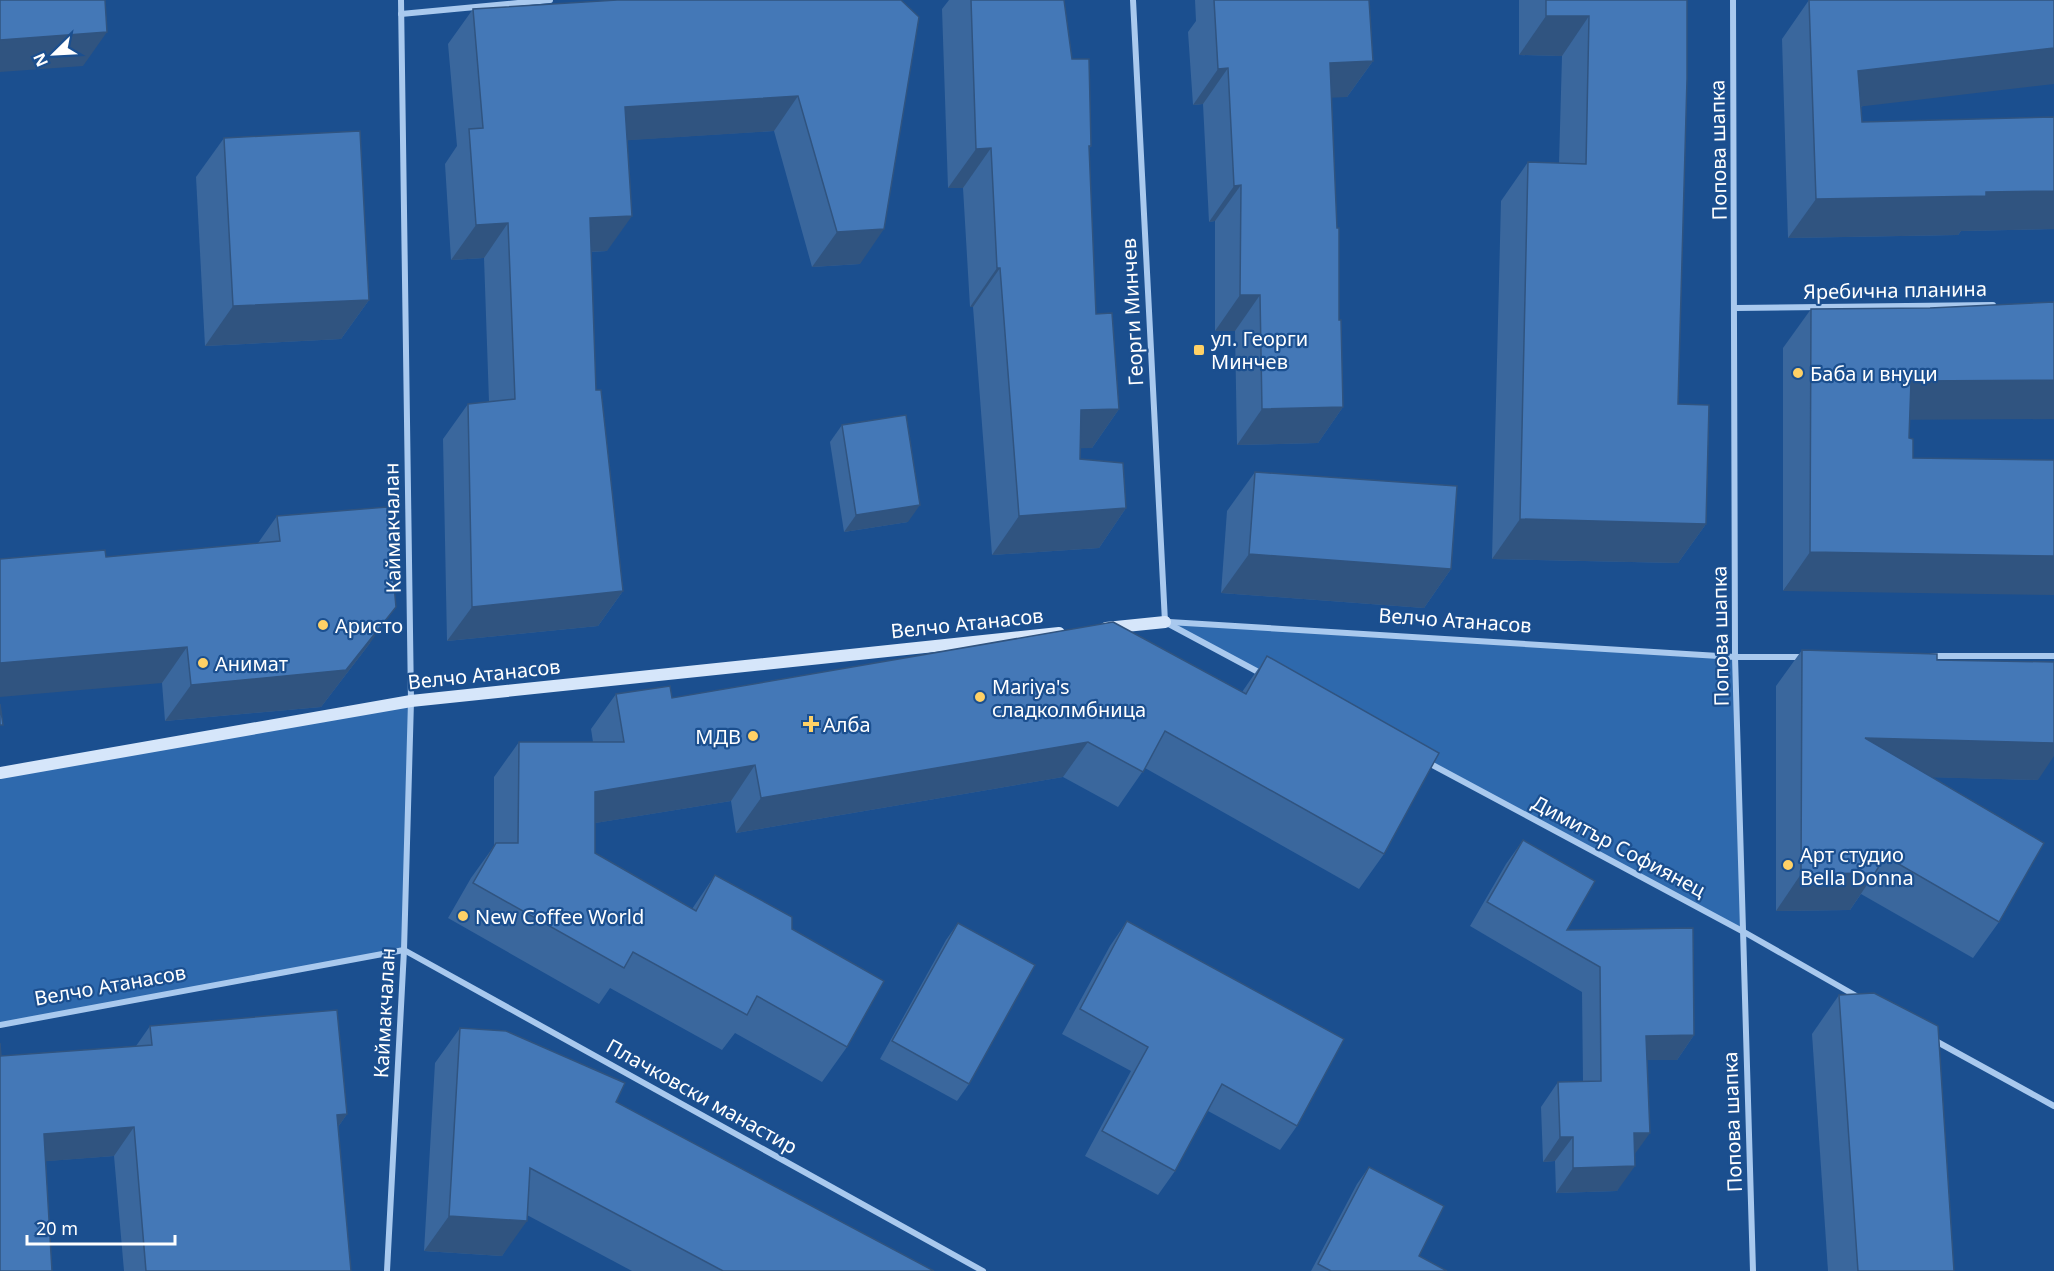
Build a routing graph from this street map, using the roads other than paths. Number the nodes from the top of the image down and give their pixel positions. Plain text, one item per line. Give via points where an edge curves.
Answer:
1 (401, 0) edge
2 (549, 0) edge
3 (1133, 0) edge
4 (1734, 0) edge
5 (401, 14) junction
6 (1999, 305) edge
7 (1736, 308) junction
8 (1165, 622) junction
9 (1094, 629) edge
10 (1071, 632) edge
11 (2054, 656) edge
12 (1735, 657) junction
13 (1816, 657) edge
14 (1920, 657) edge
15 (1270, 678) edge
16 (411, 701) junction
17 (1417, 757) edge
18 (0, 773) edge
19 (1744, 932) junction
20 (404, 950) junction
21 (1866, 1002) edge
22 (0, 1025) edge
23 (1927, 1037) edge
24 (2054, 1106) edge
25 (387, 1271) edge
26 (983, 1271) edge
27 (1753, 1271) edge

1 - 5 street, Каймакчалан
2 - 5 street
3 - 8 street, Георги Минчев
4 - 7 street, Попова шапка
5 - 16 street, Каймакчалан
6 - 7 street, Яребична планина
7 - 12 street, Попова шапка
8 - 9 street, Велчо Атанасов
8 - 12 street, Велчо Атанасов
8 - 15 street
10 - 16 street, Велчо Атанасов
11 - 14 street
12 - 13 street, Велчо Атанасов
12 - 19 street, Попова шапка
16 - 18 street, Велчо Атанасов
16 - 20 street, Каймакчалан
17 - 19 street, Димитър Софиянец
19 - 21 street, Димитър Софиянец
19 - 27 street, Попова шапка
20 - 22 street, Велчо Атанасов
20 - 25 street, Каймакчалан
20 - 26 street, Плачковски манастир
23 - 24 street

